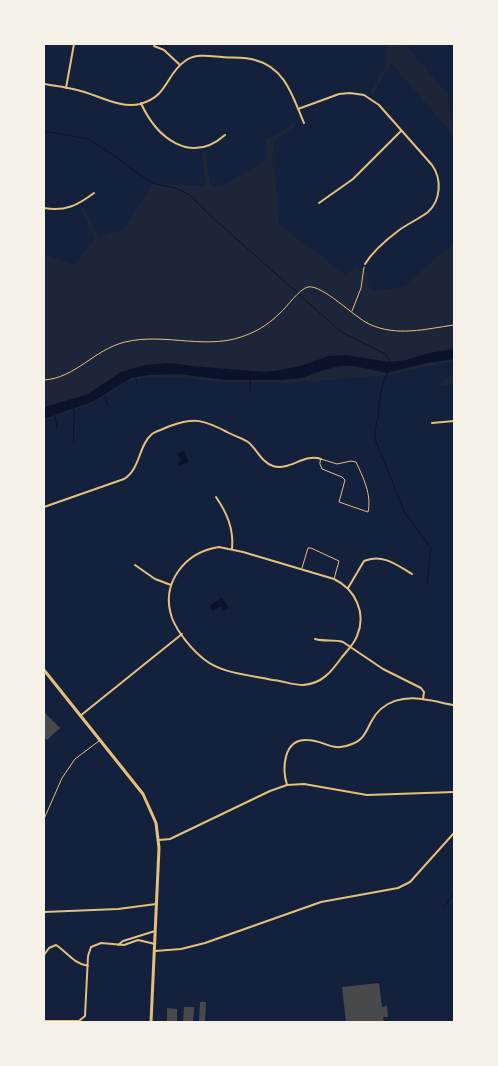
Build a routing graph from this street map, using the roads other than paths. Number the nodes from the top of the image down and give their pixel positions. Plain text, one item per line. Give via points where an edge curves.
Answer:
1 (74, 44) edge
2 (154, 46) dead end
3 (180, 65) junction
4 (44, 84) edge
5 (66, 88) junction
6 (142, 103) junction
7 (298, 109) junction
8 (304, 123) dead end
9 (401, 131) junction
10 (225, 135) dead end
11 (94, 193) dead end
12 (319, 203) dead end
13 (44, 208) edge
14 (365, 264) road end
15 (454, 422) edge
16 (432, 423) dead end
17 (320, 459) junction
18 (216, 497) dead end
19 (44, 507) edge
20 (232, 549) junction
21 (135, 565) dead end
22 (302, 570) junction
23 (412, 574) dead end
24 (334, 579) junction
25 (171, 585) junction
26 (348, 588) junction
27 (182, 634) junction
28 (314, 638) dead end
29 (350, 647) junction
30 (44, 670) edge
31 (423, 699) junction
32 (454, 705) edge
33 (80, 716) junction
34 (100, 740) junction
35 (287, 785) junction
36 (454, 792) edge
37 (44, 819) edge
38 (454, 832) edge
39 (159, 840) junction
40 (157, 904) junction
41 (44, 912) edge
42 (155, 931) junction
43 (138, 938) junction
44 (155, 944) junction
45 (155, 951) junction
46 (44, 955) edge
47 (88, 966) junction
48 (44, 1021) edge
49 (151, 1022) edge

1 - 5 street
2 - 3 street via 164,50
3 - 6 street via 159,94
3 - 7 street via 202,55 263,63 282,77
4 - 5 street
5 - 6 street via 123,104
6 - 10 street via 150,122 166,138 181,145 209,146
7 - 8 street
7 - 9 street via 339,94 357,93 376,102
9 - 12 street via 353,178
9 - 14 street via 435,169 439,186 437,197 427,212 393,235 370,255
11 - 13 street via 67,209
15 - 16 street
17 - 17 lane via 337,464 351,460 356,462 366,484 368,512 339,502 344,478 324,471
17 - 19 street via 309,457 275,466 266,463 245,440 209,423 186,420 151,435 132,473 124,479
18 - 20 street via 230,522
20 - 22 street
20 - 25 street via 212,548 194,556 178,570
21 - 25 street
22 - 24 street
22 - 24 lane via 310,548 339,561
23 - 26 street via 384,558 364,560
24 - 26 street
25 - 27 street via 170,609
26 - 29 street via 361,616 360,630
27 - 29 street via 198,654 219,668 297,684 323,679
27 - 33 street
28 - 29 street via 326,642 336,640
29 - 31 street via 388,672 421,688
30 - 33 main road
31 - 32 street
31 - 35 street via 385,705 375,715 364,736 352,744 333,747 307,740 295,743 285,759
33 - 34 main road
34 - 37 lane via 66,771
34 - 39 main road via 146,798
35 - 36 street via 304,784 367,795
35 - 39 street via 170,839
38 - 45 street via 410,882 398,888 321,902 205,943
39 - 40 main road
40 - 41 street
40 - 42 main road
42 - 43 street
42 - 44 main road
43 - 44 street
43 - 47 street via 118,945 93,945 89,951
44 - 45 main road
45 - 49 main road
46 - 47 street via 56,944 72,960
47 - 48 street via 86,1016 79,1021

